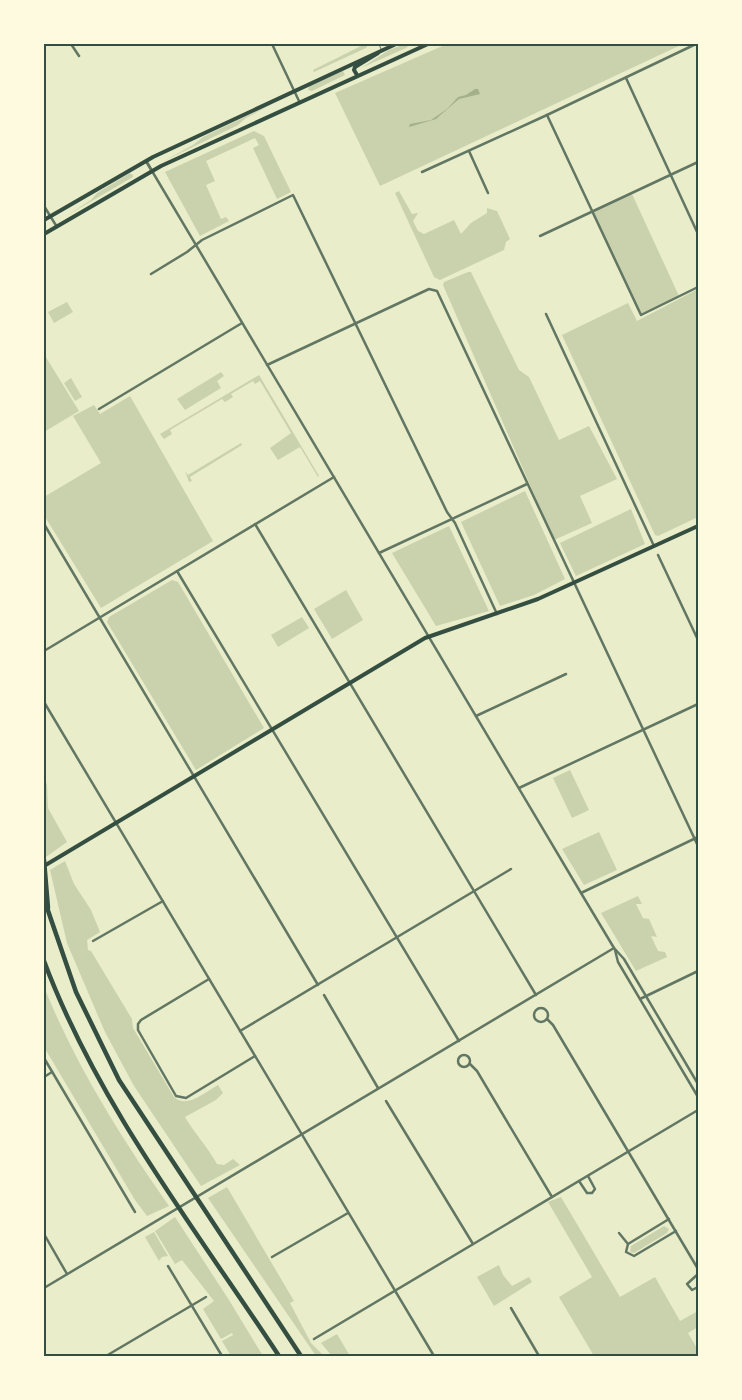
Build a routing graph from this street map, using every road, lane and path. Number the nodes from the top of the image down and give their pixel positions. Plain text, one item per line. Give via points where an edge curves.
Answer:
1 (71, 44) edge
2 (272, 44) edge
3 (379, 44) edge
4 (396, 44) edge
5 (428, 44) edge
6 (696, 44) edge
7 (381, 50) junction
8 (78, 56) dead end
9 (357, 75) junction
10 (626, 78) junction
11 (293, 90) junction
12 (299, 101) junction
13 (547, 115) junction
14 (468, 151) junction
15 (146, 161) junction
16 (698, 162) edge
17 (152, 171) junction
18 (422, 172) dead end
19 (671, 175) junction
20 (488, 193) dead end
21 (44, 206) edge
22 (592, 212) junction
23 (50, 216) junction
24 (44, 220) edge
25 (57, 227) junction
26 (44, 234) edge
27 (698, 234) edge
28 (540, 236) dead end
29 (195, 245) junction
30 (152, 274) dead end
31 (698, 287) edge
32 (546, 314) dead end
33 (242, 323) junction
34 (356, 323) junction
35 (267, 365) junction
36 (99, 409) dead end
37 (334, 478) junction
38 (528, 484) junction
39 (452, 519) junction
40 (44, 524) edge
41 (256, 524) junction
42 (698, 526) edge
43 (654, 546) junction
44 (379, 553) junction
45 (658, 555) dead end
46 (177, 571) junction
47 (574, 583) junction
48 (497, 615) junction
49 (99, 618) junction
50 (428, 636) junction
51 (698, 640) edge
52 (44, 650) edge
53 (566, 674) dead end
54 (350, 683) junction
55 (44, 702) edge
56 (698, 704) edge
57 (476, 716) junction
58 (644, 729) junction
59 (272, 730) junction
60 (194, 777) junction
61 (519, 788) junction
62 (116, 822) junction
63 (697, 838) edge
64 (698, 846) edge
65 (44, 860) edge
66 (44, 866) edge
67 (511, 869) dead end
68 (474, 891) junction
69 (581, 893) junction
70 (44, 899) edge
71 (163, 901) junction
72 (48, 916) junction
73 (396, 937) junction
74 (93, 941) dead end
75 (614, 948) junction
76 (44, 961) edge
77 (698, 970) edge
78 (209, 979) junction
79 (318, 985) junction
80 (324, 995) dead end
81 (536, 995) junction
82 (646, 995) junction
83 (640, 999) junction
84 (547, 1019) junction
85 (240, 1030) junction
86 (459, 1041) junction
87 (255, 1056) junction
88 (44, 1058) edge
89 (470, 1064) junction
90 (52, 1072) junction
91 (44, 1077) edge
92 (698, 1084) edge
93 (378, 1088) junction
94 (698, 1097) edge
95 (386, 1101) dead end
96 (698, 1110) edge
97 (302, 1134) junction
98 (629, 1151) junction
99 (588, 1176) junction
100 (579, 1181) junction
101 (552, 1197) junction
102 (135, 1212) dead end
103 (348, 1213) junction
104 (669, 1219) junction
105 (676, 1231) junction
106 (619, 1233) dead end
107 (44, 1234) edge
108 (473, 1244) junction
109 (628, 1244) junction
110 (272, 1257) dead end
111 (168, 1266) dead end
112 (698, 1269) edge
113 (67, 1274) junction
114 (698, 1274) edge
115 (698, 1287) edge
116 (44, 1288) edge
117 (394, 1290) junction
118 (206, 1297) dead end
119 (192, 1305) junction
120 (511, 1308) dead end
121 (314, 1339) dead end
122 (106, 1356) edge
123 (222, 1356) edge
124 (279, 1356) edge
125 (301, 1356) edge
126 (434, 1356) edge
127 (539, 1356) edge

1 - 8 street
2 - 11 street
3 - 7 lane
4 - 7 main road
5 - 9 main road
6 - 10 street
7 - 9 main road via 355,67
7 - 11 main road
9 - 12 main road
10 - 13 street
10 - 19 street
11 - 12 street
11 - 15 main road
12 - 17 main road
13 - 14 street
13 - 22 street
14 - 18 street
14 - 20 street
15 - 17 street
15 - 23 main road
16 - 19 street
17 - 25 main road
17 - 29 street
19 - 22 street
19 - 27 street
21 - 23 street
22 - 28 street
22 - 31 street via 641,315
23 - 24 main road
23 - 25 street
25 - 26 main road
29 - 30 street
29 - 33 street
29 - 34 street via 293,195
32 - 43 street
33 - 35 street
33 - 36 street
34 - 35 street
34 - 38 street via 435,289
34 - 39 street
35 - 37 street
37 - 41 street
37 - 44 street
38 - 39 street
38 - 47 street
39 - 44 street
39 - 48 street
40 - 49 street
41 - 46 street
41 - 54 street
42 - 43 main road
43 - 47 main road
44 - 50 street
45 - 51 street
46 - 49 street
46 - 59 street
47 - 48 main road
47 - 58 street
48 - 50 main road
49 - 52 street
49 - 60 street
50 - 54 main road
50 - 57 street
53 - 57 street
54 - 59 main road
54 - 68 street
55 - 62 street
56 - 58 street
57 - 61 street
58 - 61 street
58 - 63 street
59 - 60 main road
59 - 73 street
60 - 62 main road
60 - 79 street
61 - 69 street
62 - 66 main road
62 - 71 street
63 - 64 street
63 - 69 street
65 - 72 highway
67 - 68 street
68 - 73 street
68 - 81 street
69 - 75 street
70 - 72 highway
71 - 74 street
71 - 78 street
72 - 125 highway via 79,999 119,1080
73 - 79 street
73 - 86 street
75 - 81 street
75 - 82 street
75 - 83 street via 618,962
76 - 124 highway via 82,1048 114,1107
77 - 82 street
78 - 85 street
78 - 87 street via 138,1024 138,1030 176,1096 186,1098
79 - 85 street
80 - 93 street
81 - 86 street
82 - 83 street
82 - 92 street
83 - 94 street
84 - 84 street via 546,1009 536,1010 536,1021
84 - 98 street
85 - 87 street
86 - 93 street
87 - 97 street
88 - 90 street
89 - 89 street via 467,1055 458,1058 460,1066
89 - 101 street
90 - 91 street
90 - 102 street
93 - 97 street
95 - 108 street
96 - 98 street
97 - 103 street
97 - 113 street
98 - 99 street
98 - 104 street
99 - 100 street
99 - 100 street via 594,1187 592,1193 587,1193
100 - 101 street
101 - 108 street
103 - 110 street
103 - 117 street
104 - 105 street
104 - 109 street
105 - 109 street via 634,1256 626,1252
105 - 112 street
106 - 109 street
107 - 113 street
108 - 117 street
111 - 119 street
113 - 116 street
114 - 115 street via 687,1284 692,1290
117 - 121 street
117 - 126 street
118 - 119 street
119 - 122 street
119 - 123 street
120 - 127 street

